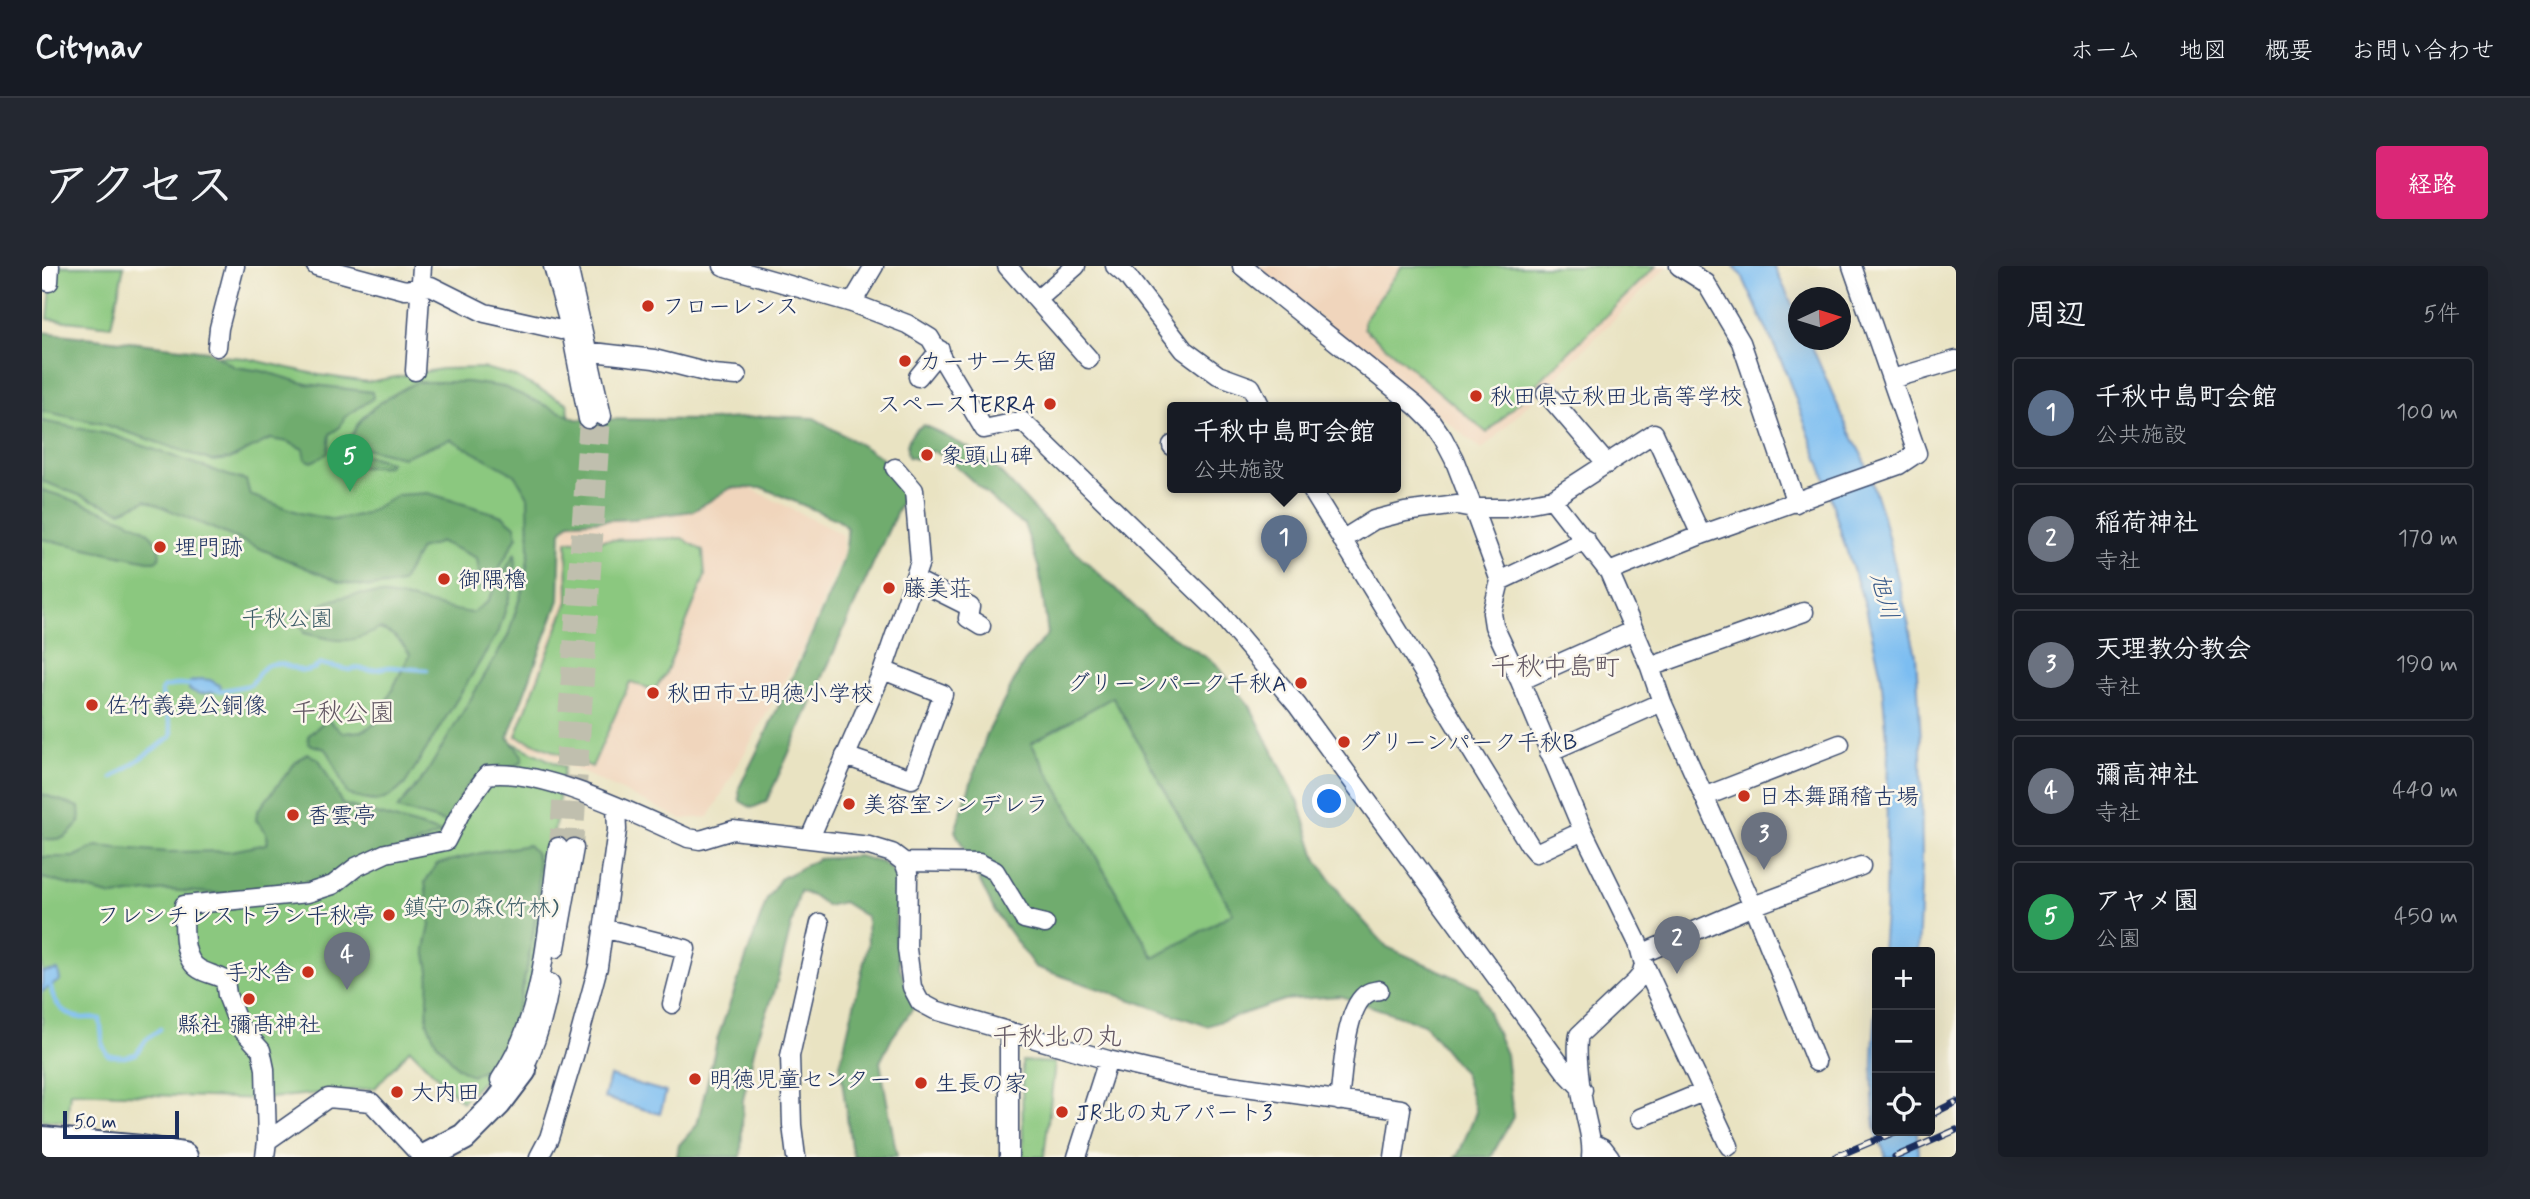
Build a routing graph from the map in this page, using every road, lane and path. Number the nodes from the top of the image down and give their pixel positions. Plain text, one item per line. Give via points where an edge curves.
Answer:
1 (235, 266) edge
2 (316, 266) edge
3 (422, 266) edge
4 (553, 266) edge
5 (568, 266) edge
6 (723, 266) edge
7 (874, 266) edge
8 (1007, 266) edge
9 (1076, 266) edge
10 (1115, 266) edge
11 (1242, 266) edge
12 (1679, 266) edge
13 (1852, 266) edge
14 (422, 286) junction
15 (1038, 299) junction
16 (852, 303) junction
17 (561, 330) dead end
18 (218, 347) dead end
19 (940, 350) junction
20 (581, 351) junction
21 (1089, 359) dead end
22 (1956, 360) edge
23 (415, 371) dead end
24 (737, 376) dead end
25 (918, 377) dead end
26 (1892, 379) junction
27 (1546, 393) dead end
28 (1258, 402) edge
29 (595, 418) tunnel mouth
30 (1607, 464) junction
31 (895, 468) dead end
32 (1314, 493) edge
33 (1552, 499) junction
34 (1796, 503) junction
35 (1473, 508) junction
36 (1701, 536) junction
37 (1342, 540) junction
38 (1586, 540) junction
39 (1609, 572) junction
40 (914, 579) junction
41 (1500, 581) junction
42 (1804, 612) dead end
43 (981, 626) dead end
44 (1634, 630) junction
45 (1650, 667) junction
46 (883, 670) junction
47 (1520, 681) junction
48 (1662, 702) junction
49 (1840, 744) dead end
50 (1549, 752) junction
51 (845, 756) junction
52 (1706, 796) junction
53 (616, 806) junction
54 (1583, 831) junction
55 (810, 838) junction
56 (904, 862) junction
57 (1861, 866) dead end
58 (1753, 906) junction
59 (820, 923) dead end
60 (1045, 925) dead end
61 (603, 928) junction
62 (1642, 959) junction
63 (1379, 990) dead end
64 (672, 1004) dead end
65 (1009, 1031) junction
66 (1108, 1060) junction
67 (1816, 1062) dead end
68 (523, 1070) joint
69 (1583, 1090) junction
70 (1703, 1092) junction
71 (1339, 1101) junction
72 (1640, 1118) dead end
73 (42, 1141) edge
74 (1728, 1146) dead end
75 (266, 1149) edge
76 (1592, 1150) edge
77 (183, 1157) edge
78 (424, 1157) edge
79 (539, 1157) edge
80 (796, 1157) edge
81 (1009, 1157) edge
82 (1077, 1157) edge
83 (1394, 1157) edge
84 (1610, 1157) edge

1 - 18 street
2 - 14 street via 405,289
3 - 14 street
4 - 20 street
5 - 20 street
6 - 16 street
7 - 16 street
8 - 15 street
9 - 15 street
10 - 28 street via 1184,350 1218,375 1251,387
11 - 35 street via 1432,422 1454,459
12 - 34 street via 1706,283 1741,342
13 - 26 street
14 - 17 street via 485,313
14 - 23 street
15 - 21 street
16 - 19 street via 907,324
19 - 25 street
19 - 69 street via 984,429 1022,421 1217,610 1297,705
20 - 24 street via 654,359
20 - 29 street
22 - 26 street
26 - 34 street via 1917,453 1899,465
27 - 30 street
30 - 33 street
30 - 36 street via 1654,433
31 - 40 street via 914,490 920,562
32 - 37 street
33 - 35 street via 1505,508
33 - 38 street
34 - 36 street
35 - 37 street via 1457,505 1405,512 1374,520
35 - 41 street
36 - 39 street
37 - 54 street via 1530,846 1536,853
38 - 39 street
38 - 41 street
39 - 44 street
40 - 43 street via 970,607 968,618
40 - 46 street
41 - 47 street via 1492,613 1494,626
42 - 45 street
44 - 45 street
44 - 47 street
45 - 48 street
46 - 51 street
46 - 51 street via 943,694 912,779
47 - 50 street
48 - 50 street
48 - 52 street
49 - 52 street
50 - 54 street
51 - 55 street
52 - 58 street
53 - 55 street via 700,840 733,830
53 - 61 street via 617,830
53 - 75 street via 548,782 505,773 487,775 446,841 386,853 356,867 334,886 308,893 184,905 187,956 199,969 225,980 239,1026 261,1050
54 - 62 street
55 - 56 street via 869,846 892,852
56 - 60 street via 979,863 995,871 1024,919
56 - 65 street via 909,969 920,1002
57 - 58 street
58 - 62 street
58 - 67 street
59 - 80 street via 790,1056
61 - 64 street via 686,948
61 - 79 street via 587,1010 549,1138
62 - 69 street via 1641,975 1579,1035
62 - 70 street
63 - 71 street via 1367,993 1349,1025
65 - 66 street
65 - 81 street
66 - 71 street via 1189,1079
66 - 82 street
68 - 78 street via 464,1137
68 - 78 street via 545,1014 566,848 533,1009 512,1063 491,1094
69 - 76 street
70 - 72 street
70 - 74 street
71 - 83 street via 1401,1109
73 - 77 main road
75 - 78 street via 328,1098 371,1102
76 - 84 street via 1603,1148

